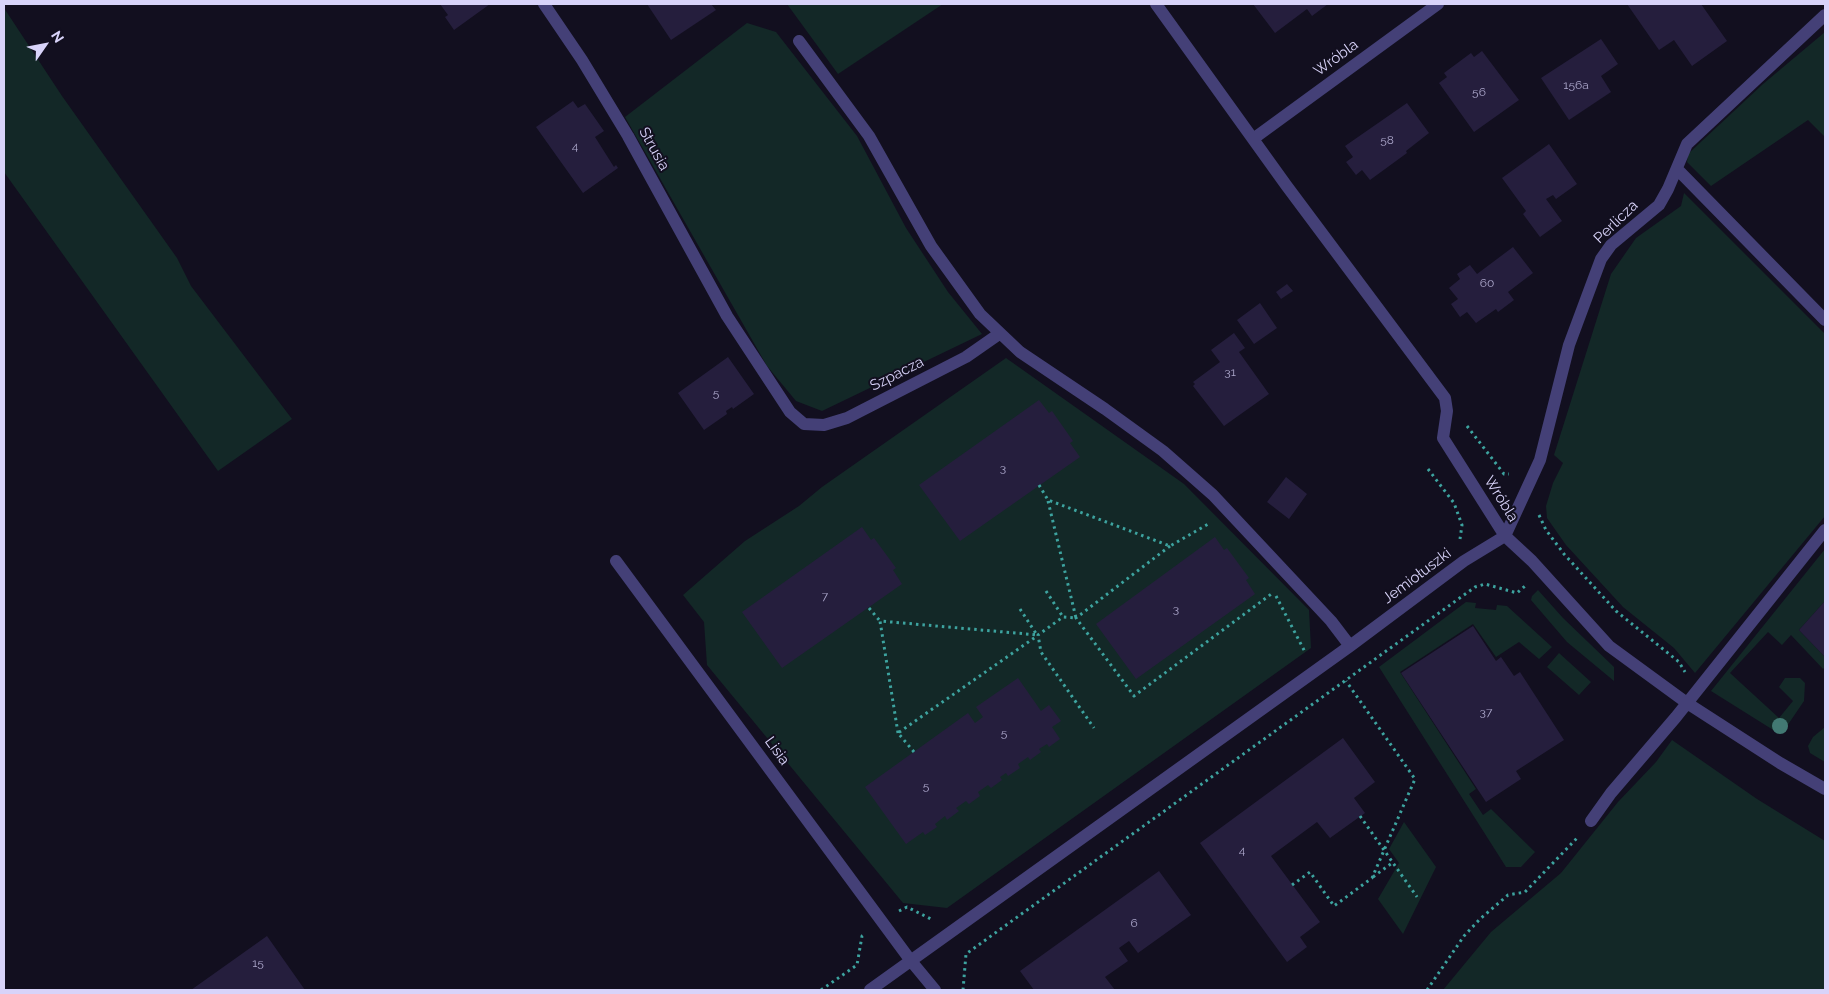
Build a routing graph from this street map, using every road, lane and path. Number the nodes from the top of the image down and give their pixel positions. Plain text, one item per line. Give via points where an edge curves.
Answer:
1 (544, 4) edge
2 (1156, 4) edge
3 (1438, 4) edge
4 (1825, 15) edge
5 (799, 41) dead end
6 (1253, 139) junction
7 (1677, 169) junction
8 (1825, 320) edge
9 (999, 334) junction
10 (1445, 398) junction
11 (804, 424) joint
12 (1540, 460) junction
13 (1428, 469) dead end
14 (1039, 484) dead end
15 (1048, 500) junction
16 (1539, 506) dead end
17 (1213, 522) dead end
18 (1825, 530) edge
19 (1505, 536) junction
20 (1459, 544) dead end
21 (1170, 546) junction
22 (1564, 554) junction
23 (616, 561) dead end
24 (1542, 572) junction
25 (1268, 586) dead end
26 (1046, 591) dead end
27 (1274, 593) junction
28 (869, 608) dead end
29 (1020, 609) dead end
30 (1063, 617) junction
31 (1076, 618) junction
32 (880, 621) junction
33 (1338, 629) junction
34 (1038, 635) junction
35 (1350, 646) junction
36 (1305, 653) junction
37 (1297, 659) dead end
38 (1346, 681) junction
39 (1699, 687) junction
40 (1687, 703) junction
41 (1094, 728) dead end
42 (898, 733) junction
43 (914, 752) dead end
44 (1825, 789) edge
45 (1360, 816) dead end
46 (1591, 821) joint
47 (1384, 850) junction
48 (1392, 862) junction
49 (1372, 878) junction
50 (1292, 885) dead end
51 (1417, 897) dead end
52 (882, 920) junction
53 (932, 920) dead end
54 (911, 961) junction
55 (821, 990) edge
56 (870, 990) edge
57 (935, 990) edge
58 (963, 990) edge
59 (1427, 990) edge

1 - 11 street, Strusia via 628,136 727,316 790,412
2 - 6 street
3 - 6 street, Wróbla
4 - 7 street, Perlicza via 1772,67 1706,124 1687,144
5 - 9 street via 869,136 931,246 980,314
6 - 10 street
7 - 8 street
7 - 12 street, Perlicza via 1659,205 1611,245 1601,259 1569,345
9 - 11 street, Szpacza via 966,357 847,418 824,425
9 - 33 street via 1163,451 1213,495
10 - 12 path via 1504,474 1515,471 1524,456
10 - 19 street, Wróbla via 1447,411 1442,438
12 - 19 street, Perlicza
13 - 20 path via 1454,503 1462,526
14 - 15 path
15 - 21 path
15 - 31 path
16 - 22 path via 1539,515 1546,530
17 - 21 path
18 - 39 street
19 - 24 street, Wróbla
19 - 35 street, Jemiołuszki via 1464,561
21 - 31 path
22 - 24 path
22 - 39 path via 1616,611 1679,662
23 - 52 street, Lisia
24 - 38 path via 1517,592 1485,584 1475,587
24 - 40 street, Wróbla via 1609,646
25 - 27 path
26 - 30 path
27 - 31 path via 1134,696
27 - 36 path
28 - 32 path
29 - 34 path
30 - 31 path
30 - 34 path
32 - 34 path
32 - 42 path
33 - 35 street
33 - 36 path
34 - 41 path via 1041,652
34 - 42 path
35 - 54 street, Jemiołuszki
36 - 37 path
38 - 47 path via 1415,779
38 - 58 path via 966,954
39 - 40 street
40 - 44 street, Wróbla
40 - 46 street
42 - 43 path
45 - 47 path
46 - 59 path via 1525,892 1508,895 1480,919 1464,936
47 - 48 path
47 - 49 path
48 - 49 path
48 - 51 path
49 - 50 path via 1334,906 1310,872
52 - 53 path via 907,907
52 - 54 street, Lisia
52 - 55 path via 862,936 857,965
54 - 56 street, Jemiołuszki
54 - 57 street, Lisia

